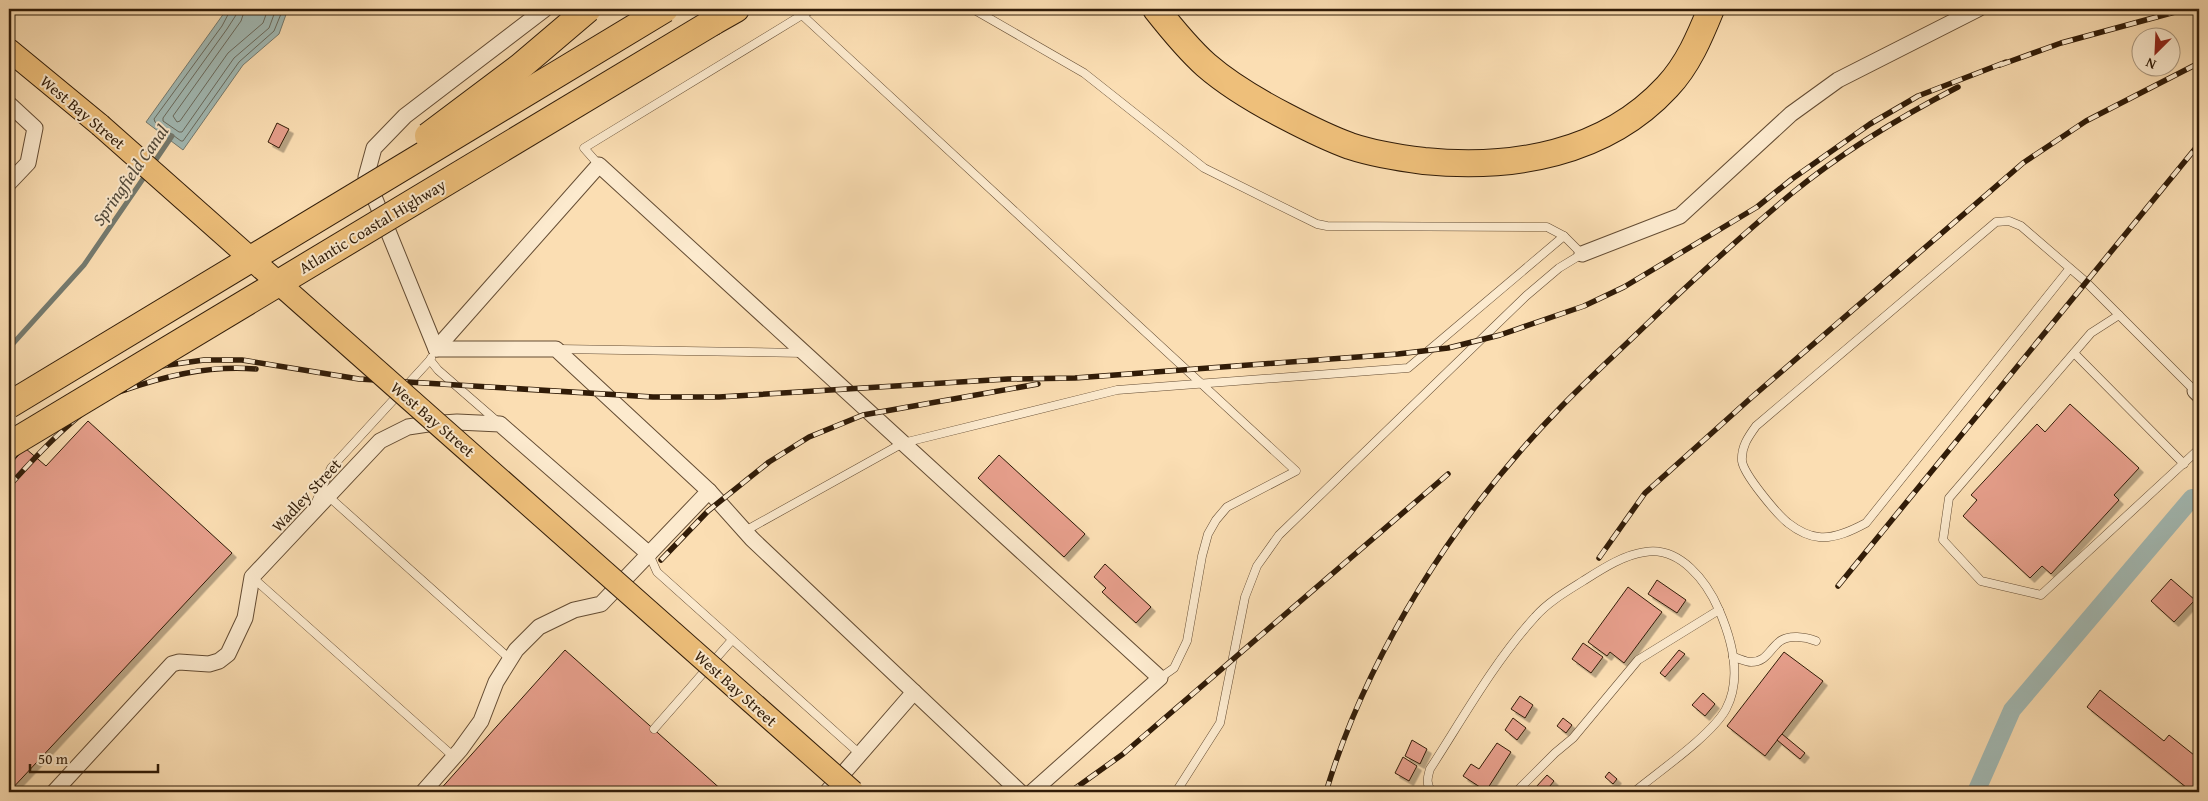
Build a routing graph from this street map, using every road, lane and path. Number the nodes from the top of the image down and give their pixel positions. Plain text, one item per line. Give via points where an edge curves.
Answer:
1 (545, 9) edge
2 (588, 9) edge
3 (665, 9) edge
4 (736, 9) edge
5 (813, 9) edge
6 (973, 9) edge
7 (1156, 9) edge
8 (1711, 9) edge
9 (1978, 9) edge
10 (802, 15) junction
11 (9, 50) edge
12 (9, 104) edge
13 (599, 165) junction
14 (9, 184) edge
15 (347, 201) junction
16 (1564, 236) junction
17 (1582, 254) junction
18 (2070, 268) junction
19 (2119, 315) junction
20 (556, 349) junction
21 (805, 353) junction
22 (2074, 353) junction
23 (433, 355) junction
24 (1202, 383) junction
25 (2197, 393) edge
26 (9, 405) edge
27 (500, 424) junction
28 (904, 443) junction
29 (9, 445) edge
30 (2199, 450) edge
31 (2184, 464) junction
32 (709, 491) junction
33 (328, 496) junction
34 (308, 518) junction
35 (745, 531) junction
36 (649, 554) junction
37 (252, 577) junction
38 (1719, 610) junction
39 (732, 640) junction
40 (1816, 642) dead end
41 (1732, 657) junction
42 (510, 659) junction
43 (1160, 678) junction
44 (914, 692) junction
45 (654, 730) dead end
46 (860, 754) junction
47 (454, 757) junction
48 (54, 792) edge
49 (423, 792) edge
50 (826, 792) edge
51 (853, 792) edge
52 (1020, 792) edge
53 (1032, 792) edge
54 (1176, 792) edge
55 (1432, 792) edge
56 (1516, 792) edge
57 (1634, 792) edge

1 - 23 street via 405,116 374,148 366,177
2 - 15 highway, bridge via 521,66
3 - 15 highway, bridge
4 - 29 highway, Atlantic Coastal Highway, bridge
5 - 10 lane
6 - 16 lane via 1084,74 1204,168 1317,224 1547,227
7 - 8 highway via 1206,65 1266,106 1314,130 1351,146 1400,158 1443,163 1491,163 1524,161 1560,152 1626,123 1662,93 1684,65
9 - 17 street via 1838,80 1791,114 1680,216
10 - 13 lane via 584,148
10 - 24 lane
11 - 51 main road, West Bay Street, bridge via 100,125
12 - 14 street via 35,128 28,163
13 - 21 street
13 - 23 street
15 - 26 highway, bridge
16 - 17 lane
16 - 24 lane via 1408,368
17 - 54 lane via 1559,268 1526,296 1279,535 1257,566 1245,597 1220,723
18 - 18 lane via 2021,226 2009,221 1996,222 1756,426 1744,444 1742,463 1755,486 1787,522 1803,533 1820,537 1848,532 1866,522
18 - 19 lane
19 - 22 lane via 2091,333
19 - 25 lane
20 - 21 lane
20 - 23 street
20 - 32 street
21 - 28 street
22 - 31 lane
22 - 31 lane via 1948,498 1943,540 1981,581 2041,595
23 - 27 lane via 438,370
23 - 34 lane via 332,468
24 - 28 lane via 1117,390
24 - 43 lane via 1296,471 1227,507 1216,520 1202,556 1187,641 1174,668
27 - 33 street, Wadley Street via 457,422 408,428 380,441
27 - 36 street
28 - 35 lane
28 - 43 street
30 - 31 lane
32 - 35 street
32 - 36 street
33 - 34 street, Wadley Street
33 - 42 lane
34 - 37 street, Wadley Street
35 - 44 street
36 - 39 lane via 657,572
36 - 42 street via 601,604 574,610 539,627
37 - 47 lane
37 - 48 street via 245,618 228,654 209,664 172,664
38 - 41 lane via 1730,635
38 - 55 lane via 1694,572 1677,558 1662,552 1645,552 1625,558 1567,591 1536,615 1468,711 1430,769 1427,778
38 - 56 lane via 1638,660 1573,738
39 - 45 lane
39 - 46 lane
40 - 41 lane via 1792,637 1780,641 1768,657 1751,662
41 - 57 lane via 1732,692 1726,709 1714,725
42 - 47 street via 496,682 481,722
43 - 53 street
44 - 46 street
44 - 52 street
46 - 50 street
47 - 49 street

